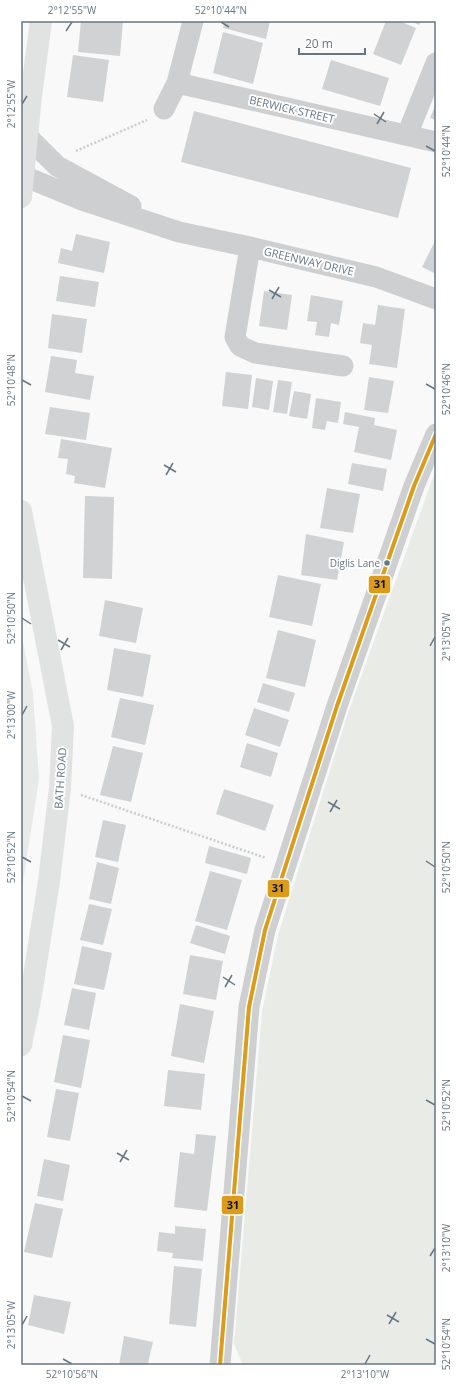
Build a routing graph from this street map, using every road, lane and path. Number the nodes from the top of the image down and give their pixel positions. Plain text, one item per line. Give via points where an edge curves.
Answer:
1 (41, 21) edge
2 (192, 21) edge
3 (436, 63) edge
4 (176, 83) junction
5 (164, 109) joint
6 (27, 136) junction
7 (407, 136) junction
8 (436, 142) edge
9 (50, 160) junction
10 (22, 175) edge
11 (21, 197) edge
12 (179, 232) junction
13 (250, 247) junction
14 (436, 299) edge
15 (343, 366) dead end
16 (436, 434) edge
17 (21, 511) edge
18 (60, 788) junction
19 (285, 864) junction
20 (21, 1045) edge
21 (220, 1365) edge

1 - 6 main road
2 - 4 street
3 - 7 street
4 - 5 street
4 - 7 street, BERWICK STREET
5 - 9 path via 149,119 76,151 67,158
6 - 9 street, GREENWAY DRIVE
6 - 10 main road
7 - 8 street, BERWICK STREET
9 - 12 street, GREENWAY DRIVE
10 - 11 main road
10 - 12 street, GREENWAY DRIVE via 82,200
12 - 13 street, GREENWAY DRIVE
13 - 14 street, GREENWAY DRIVE via 376,277
13 - 15 street via 235,337 240,346 255,353
16 - 19 street via 414,486 342,691
17 - 18 main road, BATH ROAD via 63,726
18 - 19 path
18 - 20 main road, BATH ROAD via 49,881
19 - 21 street via 265,930 249,1007

